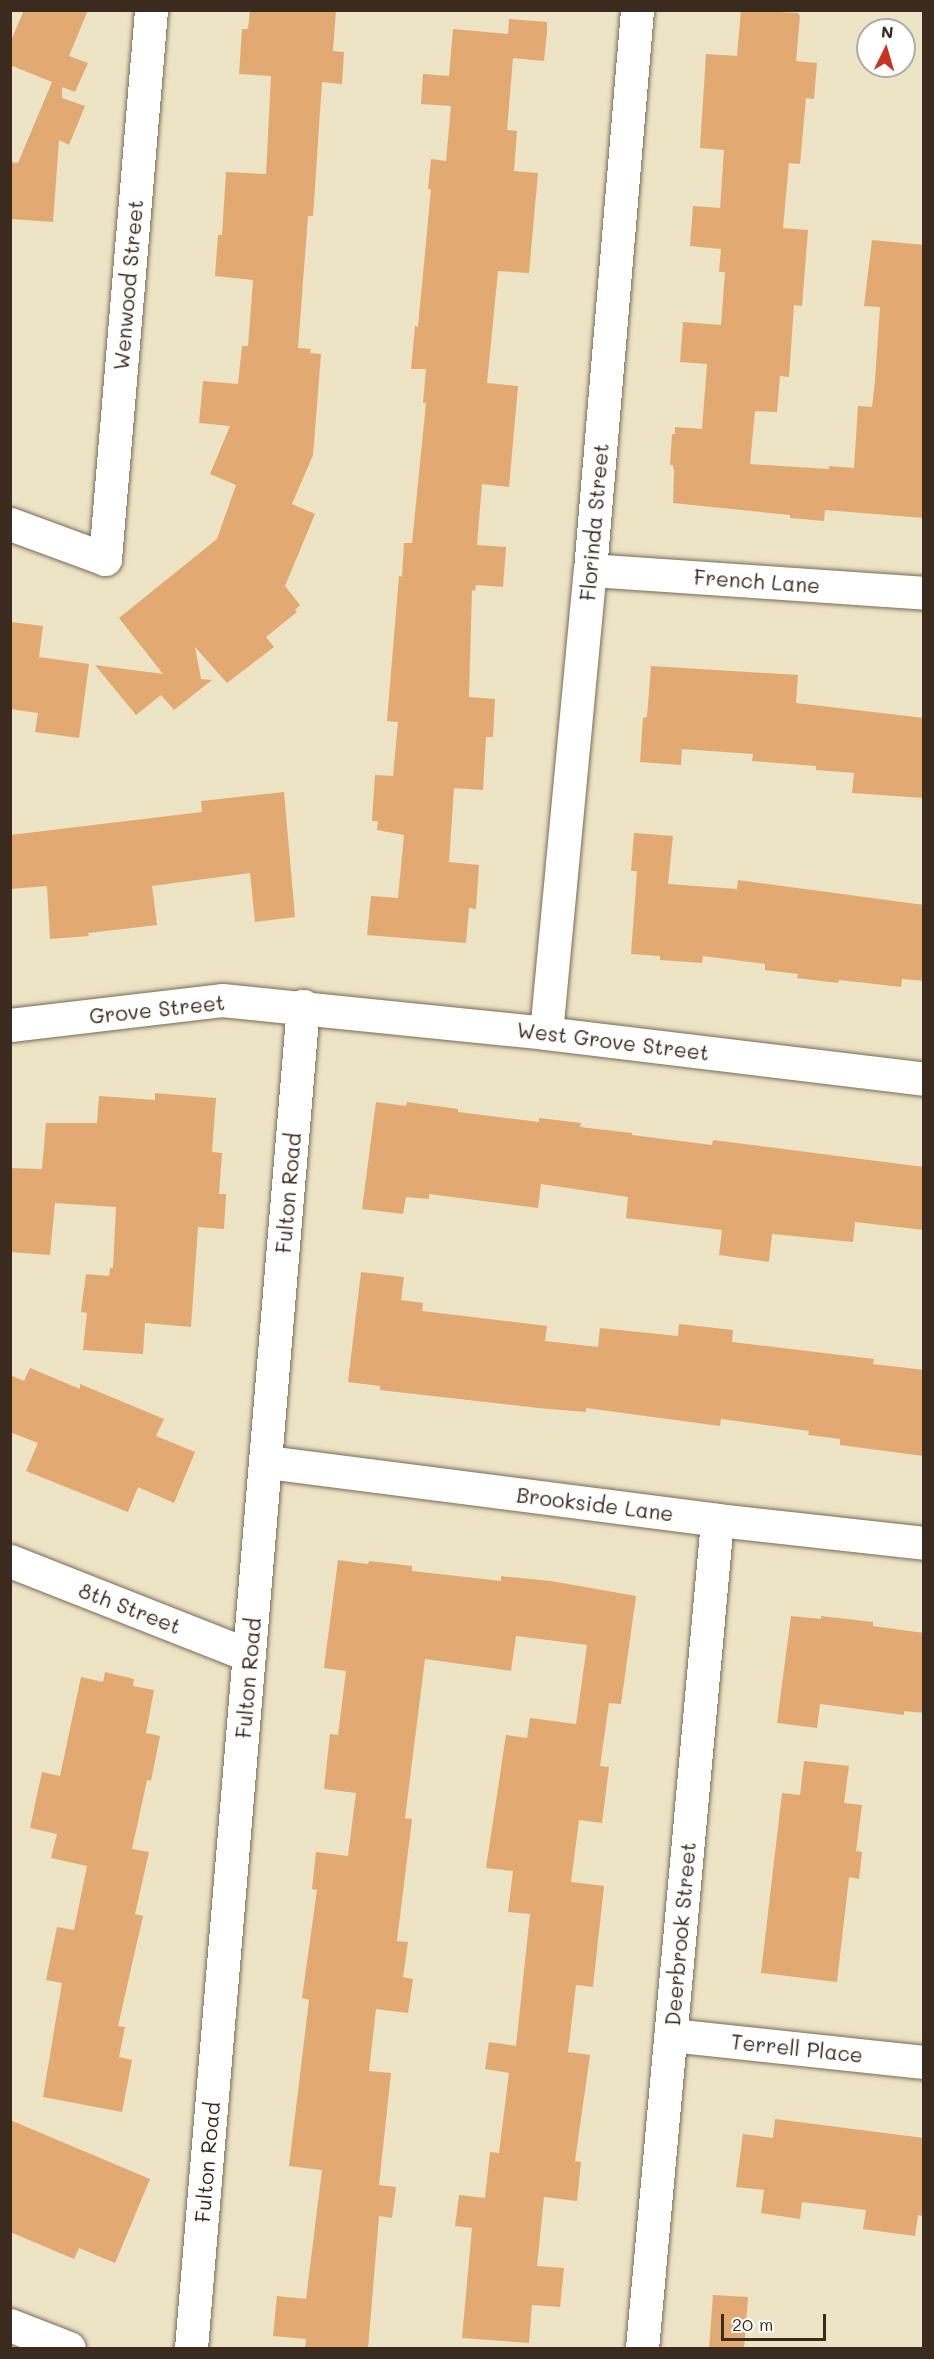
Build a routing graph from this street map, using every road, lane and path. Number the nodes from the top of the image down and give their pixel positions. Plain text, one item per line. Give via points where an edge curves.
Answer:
1 (151, 10) edge
2 (637, 10) edge
3 (10, 524) edge
4 (590, 570) junction
5 (924, 593) edge
6 (303, 1006) junction
7 (10, 1024) edge
8 (546, 1033) junction
9 (924, 1079) edge
10 (267, 1462) junction
11 (717, 1520) junction
12 (924, 1543) edge
13 (10, 1561) edge
14 (249, 1655) junction
15 (671, 2035) junction
16 (924, 2062) edge
17 (10, 2325) edge
18 (69, 2349) edge
19 (191, 2349) edge
20 (642, 2349) edge

1 - 3 street, Wenwood Street via 105,559
2 - 4 street, Florinda Street
4 - 5 street, French Lane
4 - 8 street, Florinda Street
6 - 7 street, Grove Street via 222,1000
6 - 8 street, West Grove Street
6 - 10 street, Fulton Road
8 - 9 street, West Grove Street
10 - 11 street, Brookside Lane
10 - 14 street, Fulton Road
11 - 12 street, Brookside Lane
11 - 15 street, Deerbrook Street
13 - 14 street, 8th Street
14 - 19 street, Fulton Road
15 - 16 street, Terrell Place
15 - 20 street, Deerbrook Street
17 - 18 street

